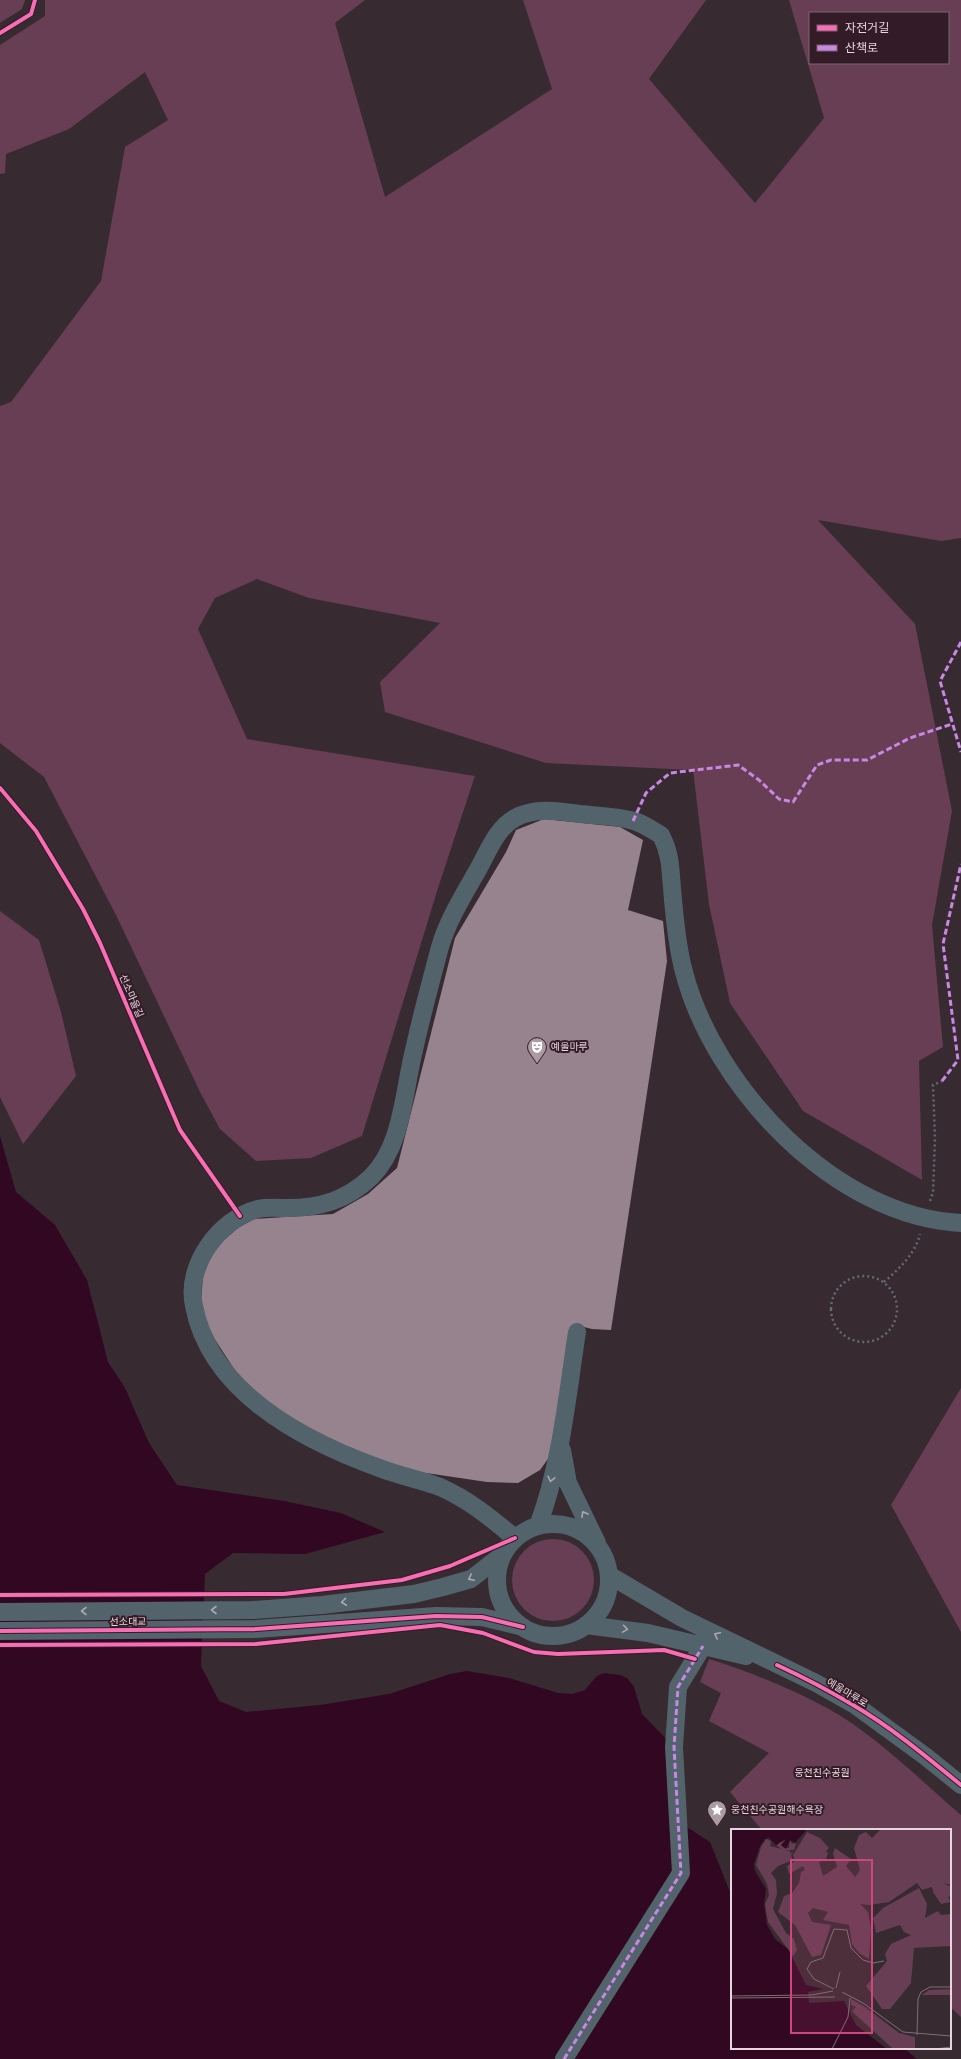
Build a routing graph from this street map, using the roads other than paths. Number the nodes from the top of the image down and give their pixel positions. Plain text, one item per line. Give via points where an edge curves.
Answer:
1 (961, 1223) edge
2 (577, 1332) dead end
3 (560, 1441) junction
4 (538, 1526) junction
5 (515, 1538) junction
6 (600, 1549) junction
7 (502, 1555) junction
8 (609, 1575) junction
9 (0, 1612) edge
10 (586, 1625) junction
11 (523, 1627) junction
12 (0, 1631) edge
13 (703, 1646) junction
14 (777, 1665) junction
15 (961, 1785) edge
16 (564, 2059) edge

1 - 5 street via 925,1218 860,1193 822,1168 779,1132 743,1091 716,1048 692,997 684,971 672,889 671,861 661,835 633,821 574,813 544,810 513,818 500,830 489,849 441,943 412,1057 395,1139 381,1165 370,1178 357,1187 338,1199 316,1207 260,1208 240,1216 225,1228 206,1251 195,1273 192,1293 196,1316 209,1347 232,1379 274,1416 335,1451 442,1488 480,1509
2 - 3 street
3 -> 4 street via 544,1511
6 -> 3 street via 568,1483
4 - 5 street
4 - 6 street via 569,1526 583,1533
5 - 7 street
6 - 8 street
7 -> 9 street, 선소대교 via 471,1579 414,1594 322,1605 253,1610
7 - 11 street via 498,1568 499,1595 504,1608
8 - 10 street via 606,1597 598,1612
14 -> 8 street via 672,1613
10 - 11 street via 568,1633 548,1636
10 -> 13 street via 648,1633
11 - 12 street, 선소대교 via 482,1616 436,1616 256,1629
13 - 14 street
13 - 16 street via 678,1688 674,1747 681,1874
14 - 15 street, 예울마루로 via 816,1683 855,1706

